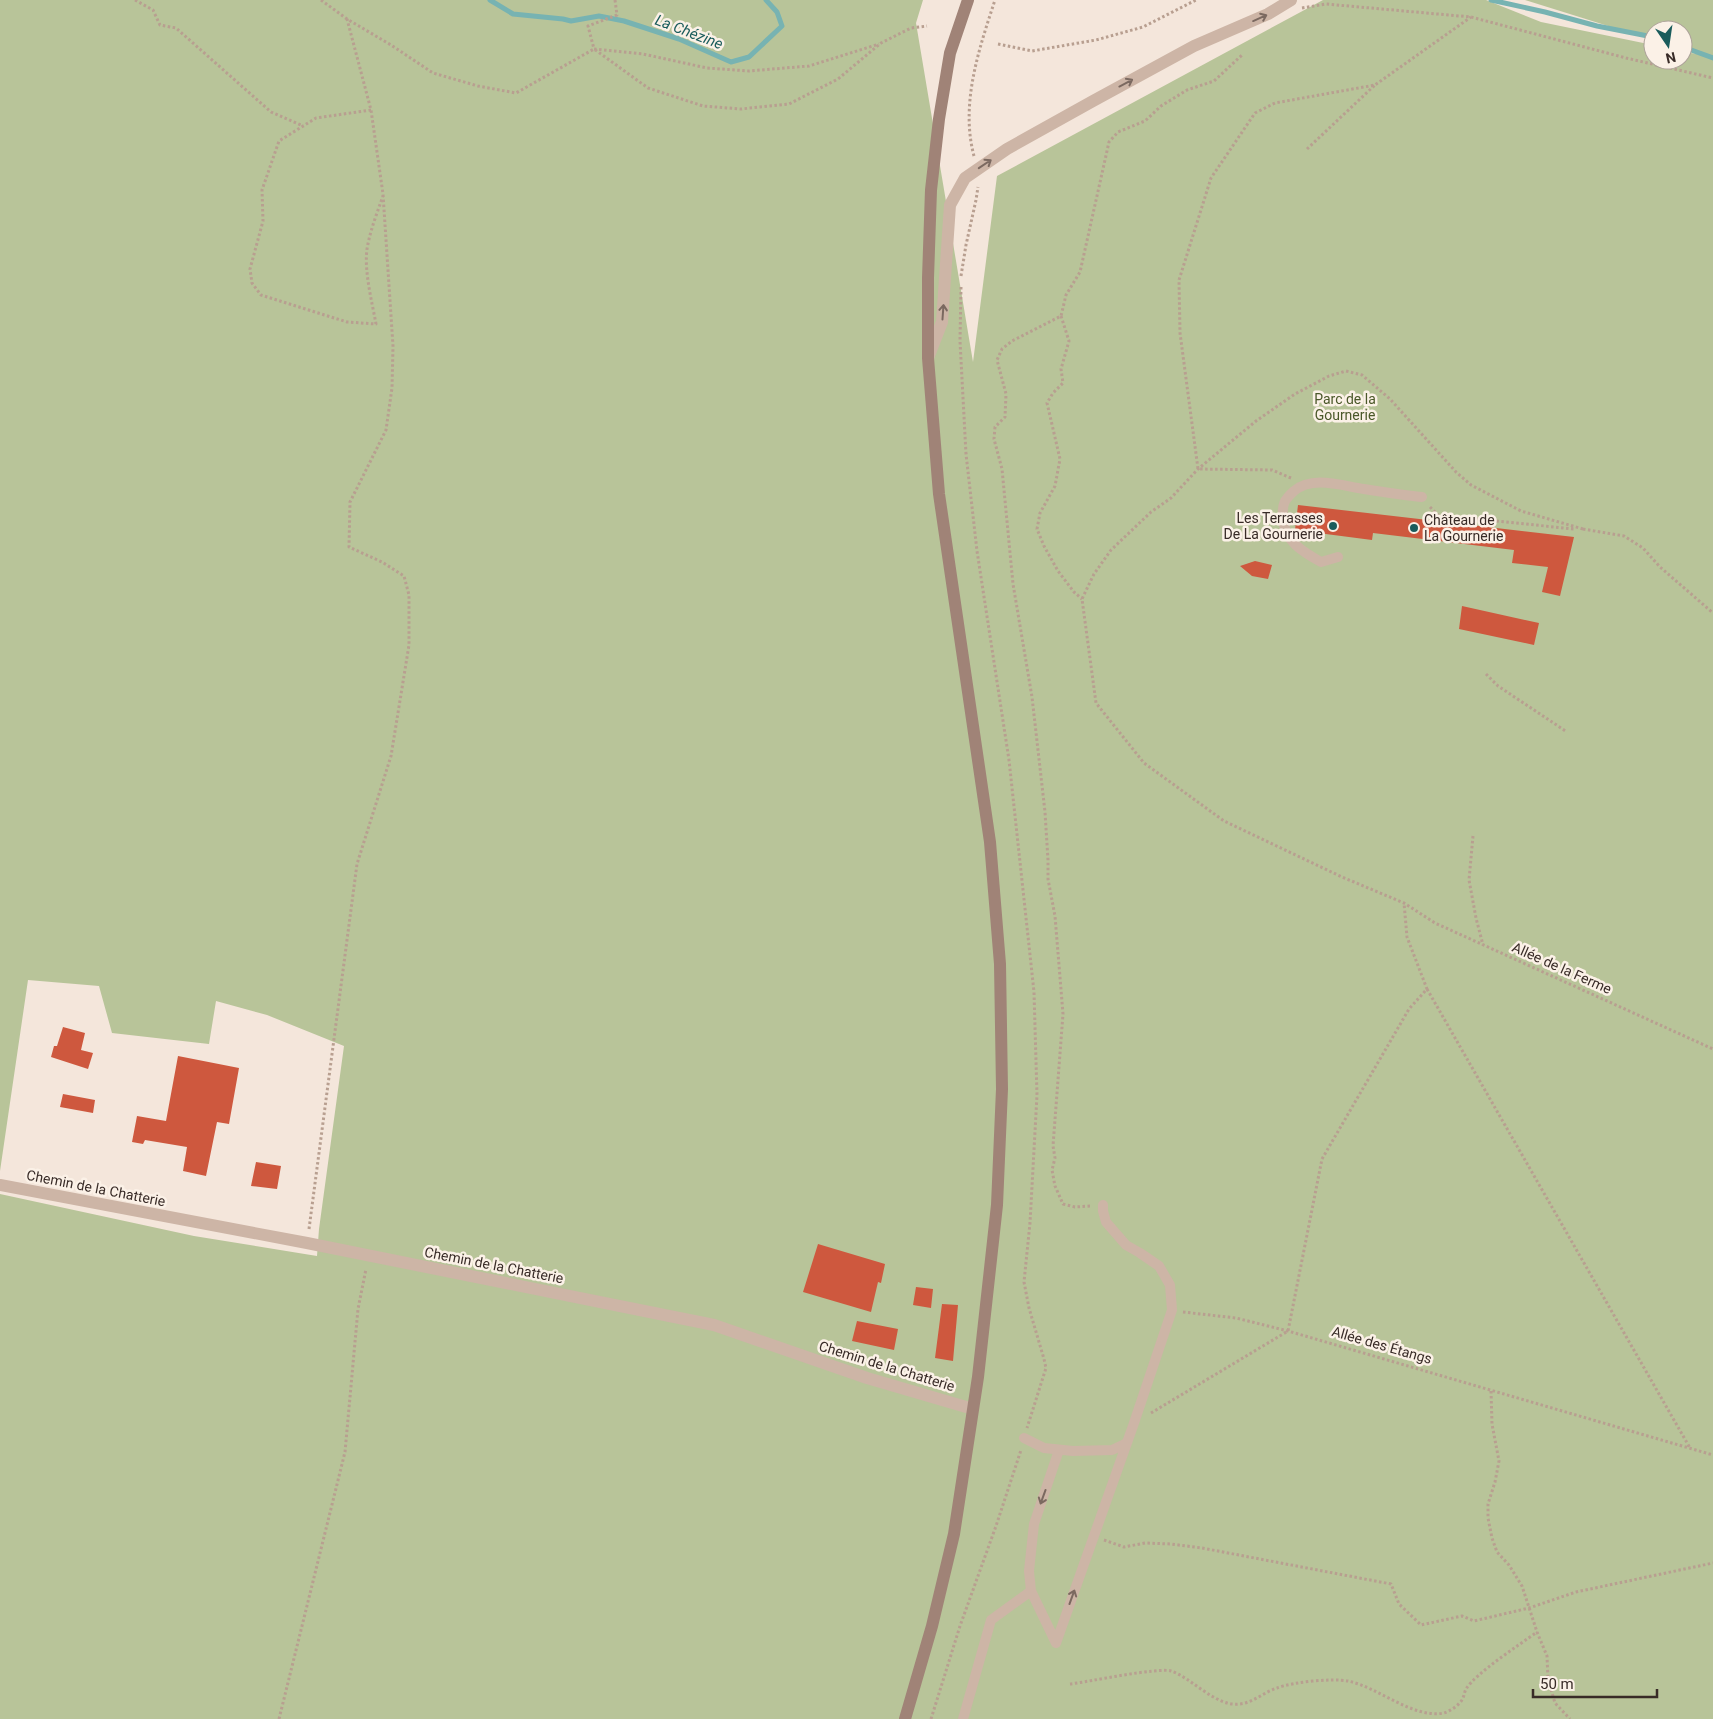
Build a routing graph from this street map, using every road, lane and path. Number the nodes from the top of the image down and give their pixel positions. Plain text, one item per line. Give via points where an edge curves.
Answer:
1 (135, 0) edge
2 (321, 0) edge
3 (615, 0) edge
4 (968, 0) edge
5 (995, 0) edge
6 (1196, 0) edge
7 (1294, 4) edge
8 (1472, 17) junction
9 (347, 19) junction
10 (927, 26) dead end
11 (882, 43) junction
12 (998, 44) dead end
13 (594, 49) junction
14 (1242, 55) dead end
15 (1713, 78) edge
16 (1376, 85) junction
17 (371, 110) junction
18 (303, 126) junction
19 (1307, 149) dead end
20 (977, 169) junction
21 (383, 194) junction
22 (1060, 316) junction
23 (928, 358) junction
24 (1198, 469) junction
25 (1308, 484) junction
26 (1422, 497) joint
27 (1583, 529) junction
28 (1338, 557) dead end
29 (1082, 599) junction
30 (1713, 612) edge
31 (1486, 674) dead end
32 (1566, 732) dead end
33 (1473, 836) dead end
34 (1404, 903) junction
35 (1483, 945) junction
36 (1427, 989) junction
37 (1713, 1049) edge
38 (0, 1185) edge
39 (1103, 1204) joint
40 (307, 1243) junction
41 (369, 1256) junction
42 (1172, 1310) junction
43 (1288, 1331) junction
44 (1491, 1391) junction
45 (973, 1409) junction
46 (1134, 1423) junction
47 (1024, 1438) junction
48 (1127, 1444) junction
49 (1690, 1448) junction
50 (1059, 1450) junction
51 (1713, 1455) edge
52 (1094, 1536) junction
53 (1713, 1563) edge
54 (1031, 1591) junction
55 (1529, 1608) junction
56 (1536, 1632) junction
57 (1070, 1684) dead end
58 (279, 1719) edge
59 (905, 1719) edge
60 (931, 1719) edge
61 (963, 1719) edge
62 (1570, 1719) edge

1 - 18 path via 153,10 160,25 176,28 271,112
2 - 9 path
3 - 13 path via 617,15 588,26
4 - 23 main road via 950,53 932,181
5 - 20 path via 975,67 969,114
6 - 12 path via 1144,27 1096,40 1032,51
7 - 8 path
20 -> 7 street via 1194,46
8 - 15 path
8 - 16 path
9 - 13 path via 433,72 478,86 516,93
9 - 17 path
10 - 11 path via 911,28
11 - 13 path via 810,66 749,71 707,68 644,54
11 - 13 path via 838,79 789,104 741,109 703,106 648,88
14 - 22 path via 1214,81 1188,90 1161,106 1145,121 1118,132 1109,142 1080,272 1066,295
16 - 19 path
16 - 24 path via 1275,103 1255,113 1211,178 1179,280 1180,334
17 - 18 path via 316,118
17 - 21 path
18 - 21 path via 279,141 262,190 263,221 250,268 252,283 261,295 347,322 376,324 369,288 367,251
23 -> 20 street via 942,322 950,205 965,178
20 - 47 path via 976,200 961,276 959,309 965,444 977,551 1009,760 1036,1032 1034,1159 1024,1282 1046,1368
21 - 40 path via 394,346 392,388 386,430 350,502 349,547 404,576 409,596 409,645 391,756 357,864
22 - 29 path via 1069,341 1061,369 1063,383 1047,404 1060,459 1055,486 1040,513 1037,529 1058,571
22 - 39 path via 1012,341 1002,350 997,360 1006,394 1005,417 995,427 994,440 1002,469 1013,584 1032,697 1063,1014 1052,1170 1063,1204 1075,1207
23 - 45 main road via 939,494 990,842 1000,964 1002,1089 997,1205
24 - 25 path via 1272,470
24 - 27 path via 1295,394 1346,371 1362,375 1390,399 1471,485 1520,511
24 - 29 path via 1171,498 1151,512 1111,550
25 - 26 lane via 1318,482
25 - 28 lane via 1285,499 1283,524 1291,542 1306,554 1321,562
26 - 27 path via 1438,516
27 - 30 path via 1624,536 1643,548 1660,567
29 - 34 path, Allée de la Ferme via 1096,703 1144,762 1224,821
31 - 32 path via 1498,686
33 - 35 path via 1469,880
34 - 35 path, Allée de la Ferme via 1435,924
34 - 36 path via 1407,937
35 - 37 path, Allée de la Ferme
36 - 43 path via 1409,1009 1322,1159
36 - 49 path
38 - 40 street, Chemin de la Chatterie
39 - 42 lane via 1106,1222 1126,1245 1159,1266 1170,1285
40 - 41 street, Chemin de la Chatterie
41 - 45 street, Chemin de la Chatterie via 714,1325 875,1380
41 - 58 path via 358,1309 345,1452
42 - 43 path, Allée des Étangs via 1236,1318
42 - 46 lane
43 - 44 path, Allée des Étangs
43 - 46 path
44 - 49 path, Allée des Étangs
44 - 55 path via 1492,1424 1499,1461 1488,1504 1488,1518 1497,1552 1522,1586
45 - 59 main road via 954,1534
46 - 48 lane
47 - 50 lane via 1044,1448
47 - 60 path
48 - 50 lane via 1093,1452
48 - 52 lane
49 - 51 path, Allée des Étangs
50 -> 54 lane via 1034,1524 1029,1571
54 -> 52 lane via 1056,1643
52 - 55 path via 1124,1547 1145,1543 1202,1548 1391,1584 1399,1604 1421,1625 1462,1616 1474,1620
53 - 55 path via 1576,1592
54 - 61 lane via 991,1620
55 - 56 path
56 - 57 path via 1480,1674 1456,1706 1439,1714 1427,1714 1402,1705 1349,1681 1328,1679 1277,1688 1239,1704 1221,1700 1170,1671
56 - 62 path via 1547,1656 1548,1679 1555,1703

